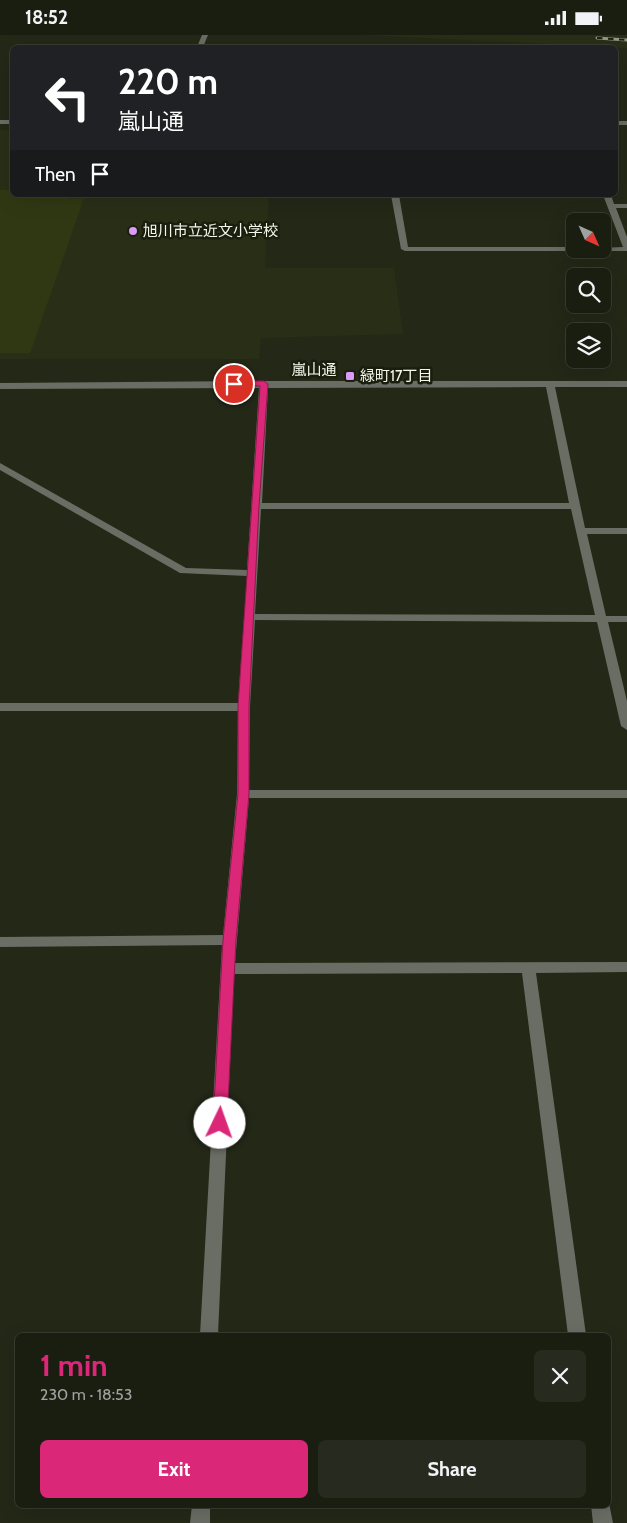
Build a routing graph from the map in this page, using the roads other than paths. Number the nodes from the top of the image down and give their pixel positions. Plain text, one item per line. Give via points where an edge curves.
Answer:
1 (395, 197) edge
2 (608, 197) edge
3 (627, 205) edge
4 (612, 206) junction
5 (627, 248) edge
6 (627, 383) edge
7 (264, 384) junction
8 (550, 384) junction
9 (0, 386) edge
10 (0, 466) edge
11 (575, 505) junction
12 (254, 506) junction
13 (581, 531) junction
14 (627, 531) edge
15 (252, 573) junction
16 (249, 617) junction
17 (601, 618) junction
18 (627, 619) edge
19 (0, 707) edge
20 (244, 707) junction
21 (627, 726) edge
22 (243, 794) junction
23 (627, 794) edge
24 (229, 940) junction
25 (0, 942) edge
26 (528, 967) junction
27 (627, 967) edge
28 (228, 969) junction
29 (209, 1333) edge
30 (577, 1333) edge
31 (201, 1508) edge
32 (600, 1508) edge
33 (200, 1523) edge
34 (603, 1523) edge

1 - 5 street via 404,249
2 - 4 street
3 - 4 street
4 - 5 street
6 - 8 street, 嵐山通
7 - 8 street, 嵐山通
7 - 9 street, 嵐山通
7 - 12 street
8 - 11 street
10 - 15 street via 184,571
11 - 12 street
11 - 13 street
12 - 15 street
13 - 14 street
13 - 17 street
15 - 16 street
16 - 17 street
16 - 20 street
17 - 18 street
17 - 21 street
19 - 20 street
20 - 22 street
22 - 23 street
22 - 24 street
24 - 25 street
24 - 28 street
26 - 27 street
26 - 28 street
26 - 30 street
28 - 29 street
31 - 33 street
32 - 34 street

